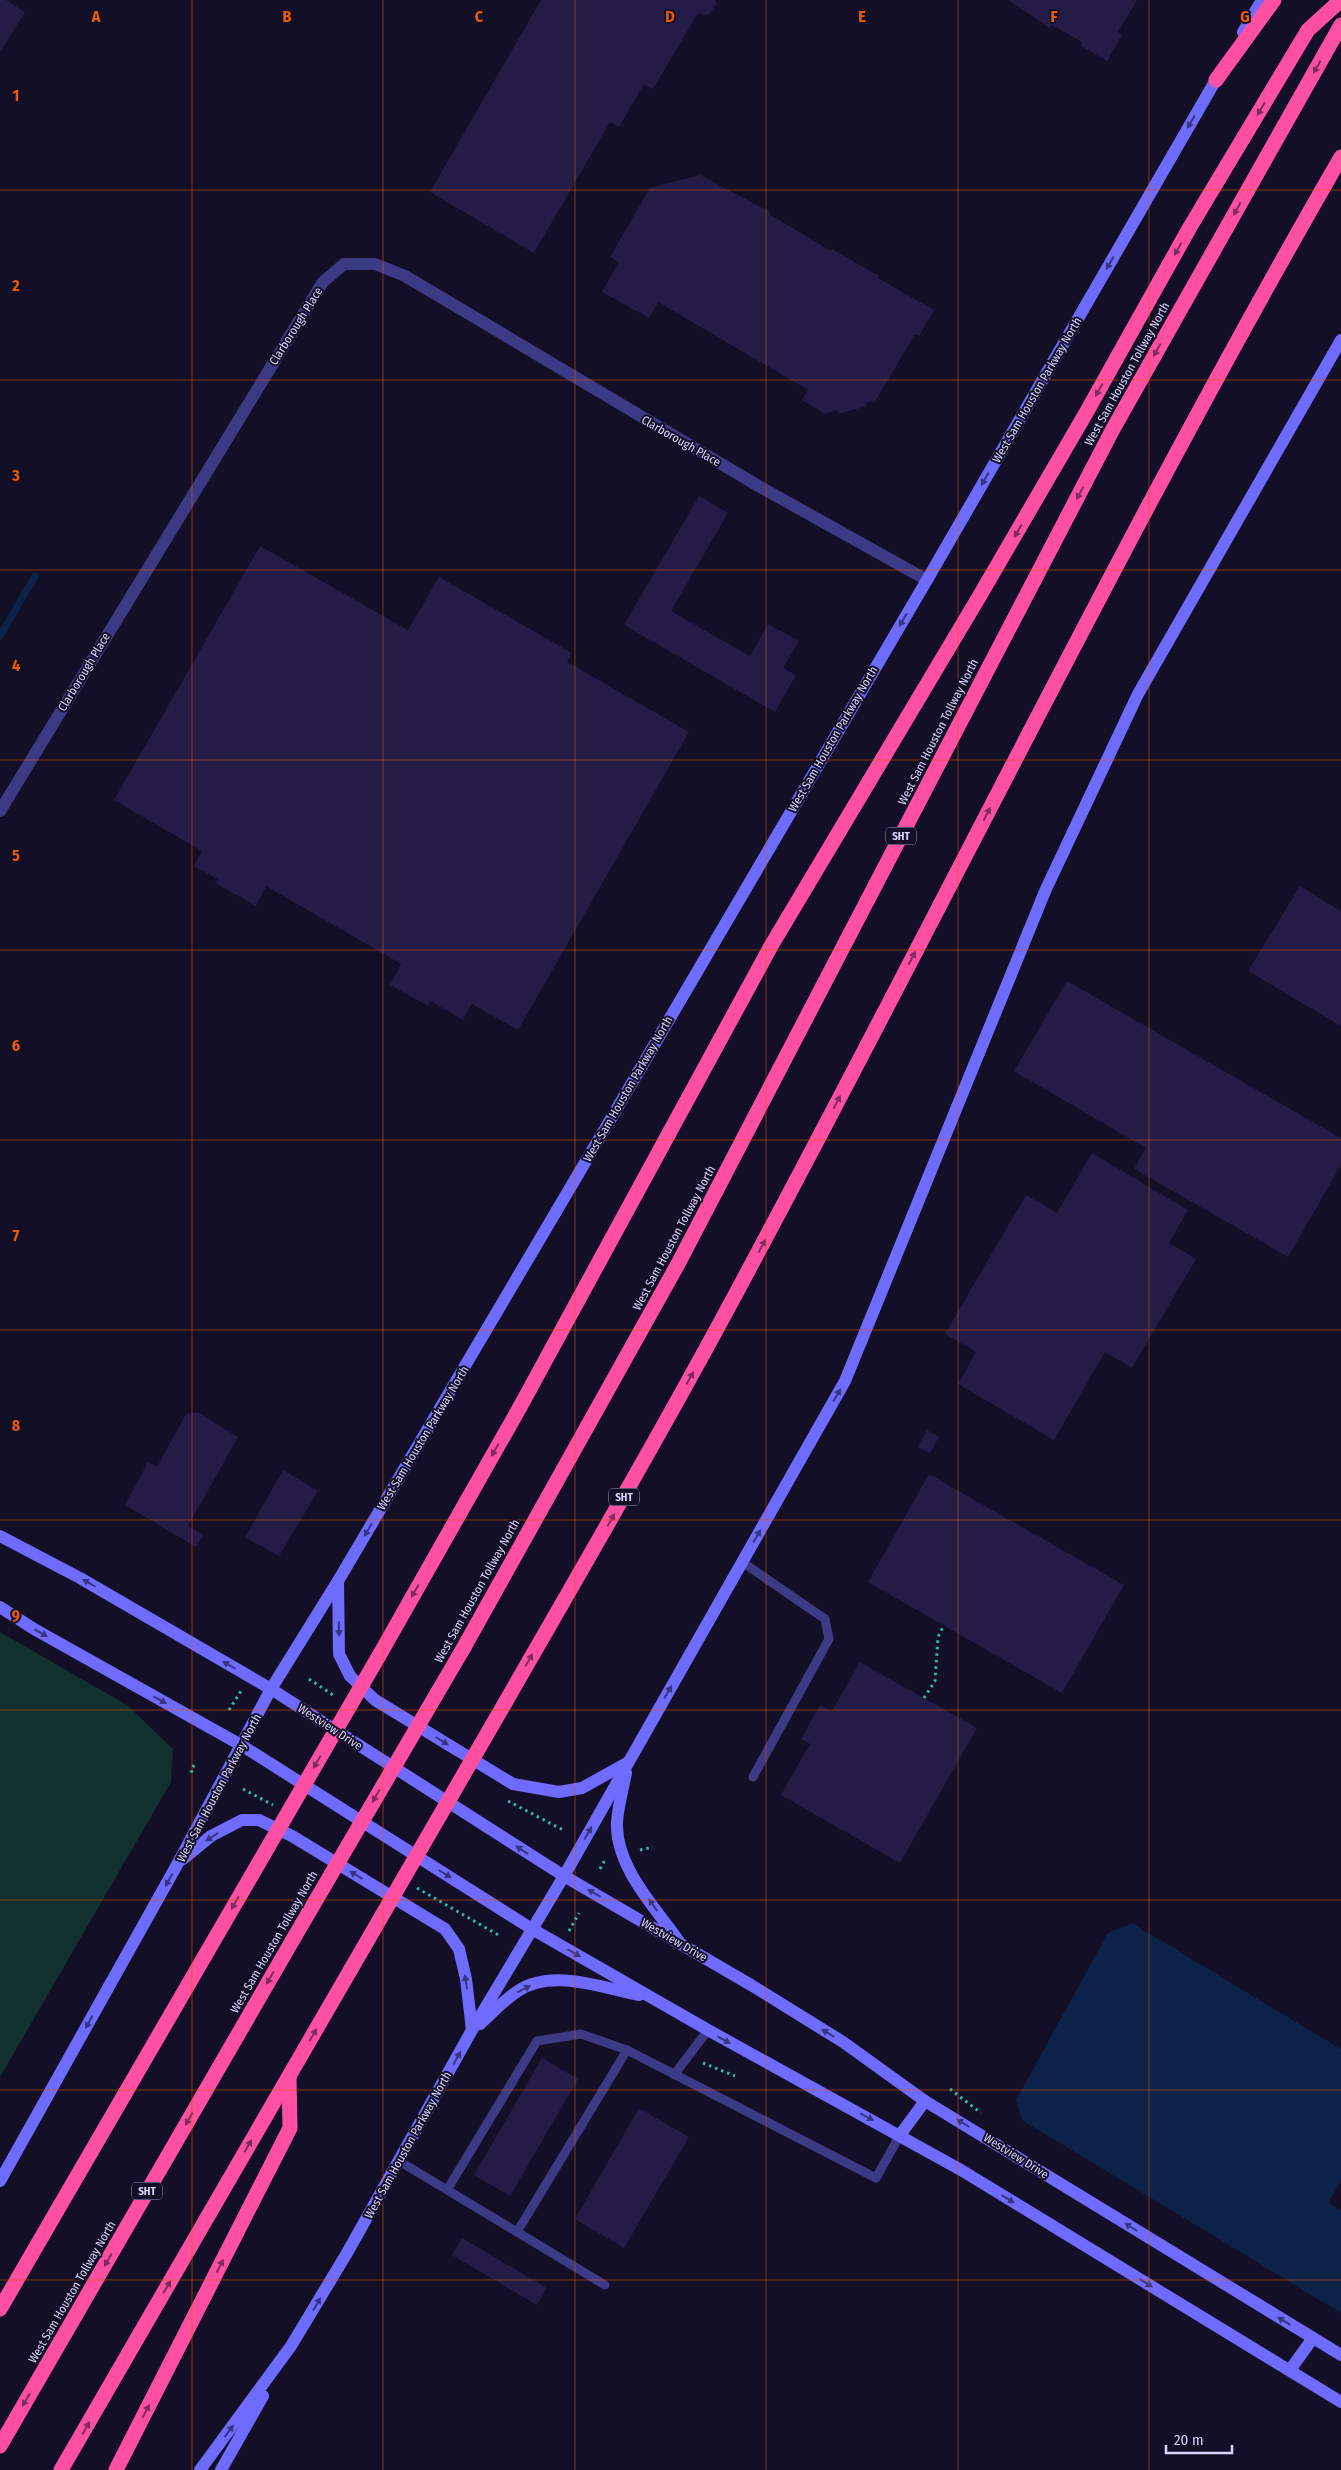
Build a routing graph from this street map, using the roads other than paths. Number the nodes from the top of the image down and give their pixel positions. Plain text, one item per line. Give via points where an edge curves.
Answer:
1 (1262, 0) edge
2 (1274, 0) edge
3 (1341, 0) edge
4 (1341, 25) edge
5 (1216, 80) junction
6 (1341, 157) edge
7 (1341, 340) edge
8 (927, 580) junction
9 (0, 811) edge
10 (0, 1536) edge
11 (742, 1562) junction
12 (338, 1581) junction
13 (0, 1607) edge
14 (271, 1689) junction
15 (241, 1745) junction
16 (628, 1763) junction
17 (752, 1776) dead end
18 (178, 1863) junction
19 (564, 1876) junction
20 (532, 1929) junction
21 (681, 1944) junction
22 (652, 1998) junction
23 (472, 2030) junction
24 (708, 2030) junction
25 (627, 2050) junction
26 (674, 2074) junction
27 (288, 2077) junction
28 (925, 2100) junction
29 (900, 2135) junction
30 (399, 2161) junction
31 (0, 2181) edge
32 (447, 2190) junction
33 (517, 2232) junction
34 (605, 2284) dead end
35 (0, 2309) edge
36 (1313, 2338) junction
37 (291, 2346) junction
38 (1341, 2355) edge
39 (1290, 2370) junction
40 (1341, 2402) edge
41 (0, 2446) edge
42 (61, 2470) edge
43 (116, 2470) edge
44 (200, 2470) edge
45 (221, 2470) edge

1 - 5 main road, West Sam Houston Parkway North
2 - 5 highway
3 -> 35 highway, bridge via 1308,30 1190,228 1077,430 771,946 520,1407
4 -> 41 highway, West Sam Houston Tollway North / SHT, bridge via 1113,428 678,1264 463,1648
5 -> 8 main road, West Sam Houston Parkway North
27 -> 6 highway, SHT, bridge via 719,1325 1144,510
11 -> 7 main road, West Sam Houston Parkway North via 845,1381 1046,889 1138,694
8 - 9 street, Clarborough Place via 762,488 405,276 375,264 344,264 323,282
8 -> 12 main road, West Sam Houston Parkway North
14 -> 10 main road, Westview Drive via 80,1578
16 -> 11 main road, West Sam Houston Parkway North
11 - 17 lane via 825,1619 829,1639
12 - 14 main road, West Sam Houston Parkway North
12 -> 16 main road via 339,1654 350,1676 375,1700 513,1784 566,1791 582,1788
13 -> 15 main road
14 - 15 main road, West Sam Houston Parkway North
19 -> 14 main road, Westview Drive
15 - 18 main road, West Sam Houston Parkway North
15 -> 20 main road
19 -> 16 main road, West Sam Houston Parkway North
21 -> 16 main road via 633,1876 622,1853 617,1823
23 -> 18 main road via 459,1948 445,1929 292,1836 259,1820 242,1820 211,1836
18 -> 31 main road, West Sam Houston Parkway North
19 - 20 main road, West Sam Houston Parkway North
21 -> 19 main road, Westview Drive
20 -> 22 main road
20 - 23 main road, West Sam Houston Parkway North
28 -> 21 main road, Westview Drive via 843,2042
23 -> 22 main road via 519,1990 536,1983 571,1981
22 - 24 main road
30 -> 23 main road, West Sam Houston Parkway North
24 - 26 lane
24 -> 29 main road
25 - 26 lane
25 - 32 lane via 581,2034 537,2041
25 - 33 lane
26 - 29 lane via 876,2178
42 -> 27 highway, SHT
43 -> 27 highway via 290,2128
28 - 29 main road
36 -> 28 main road, Westview Drive
29 -> 39 main road
30 - 32 lane
37 -> 30 main road, West Sam Houston Parkway North
32 - 33 lane
33 - 34 lane
36 - 38 main road, Westview Drive
36 - 39 main road
44 -> 37 main road, West Sam Houston Parkway North
37 - 45 main road
39 - 40 main road

